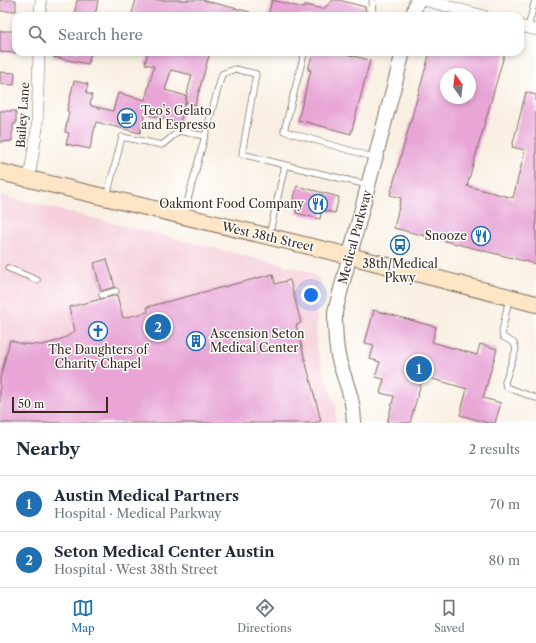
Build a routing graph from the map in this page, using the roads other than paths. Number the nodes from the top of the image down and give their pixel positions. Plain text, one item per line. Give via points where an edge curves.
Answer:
1 (41, 0) edge
2 (372, 0) edge
3 (417, 0) edge
4 (424, 0) edge
5 (535, 0) edge
6 (40, 12) edge
7 (373, 12) edge
8 (414, 12) edge
9 (469, 12) edge
10 (528, 28) edge
11 (39, 56) edge
12 (303, 56) edge
13 (402, 56) edge
14 (205, 136) junction
15 (376, 158) junction
16 (285, 165) junction
17 (0, 172) edge
18 (29, 179) junction
19 (369, 185) junction
20 (107, 198) junction
21 (184, 216) junction
22 (269, 236) junction
23 (350, 256) junction
24 (8, 268) dead end
25 (37, 280) dead end
26 (116, 291) dead end
27 (102, 295) dead end
28 (509, 297) junction
29 (536, 304) edge
30 (536, 398) edge
31 (354, 423) edge

1 - 6 street
2 - 7 lane
3 - 8 street
4 - 9 street
5 - 10 lane
11 - 18 street, Bailey Lane via 37,129
12 - 15 lane via 284,131
13 - 15 street, Medical Parkway
14 - 16 lane via 222,74 235,69 256,74 242,154
14 - 20 lane via 179,131 162,145 122,137
14 - 21 lane
15 - 19 street, Medical Parkway
16 - 19 lane
16 - 22 lane
17 - 18 main road, West 38th Street
18 - 20 main road, West 38th Street
19 - 23 street, Medical Parkway
20 - 21 main road, West 38th Street
21 - 22 main road, West 38th Street
22 - 23 main road, West 38th Street
23 - 28 main road, West 38th Street
23 - 31 street, Medical Parkway via 335,312 334,332 338,355 349,388
24 - 25 lane
26 - 27 lane
28 - 29 main road, West 38th Street
28 - 30 lane via 502,332 503,337 514,343 516,349 505,382 506,387

